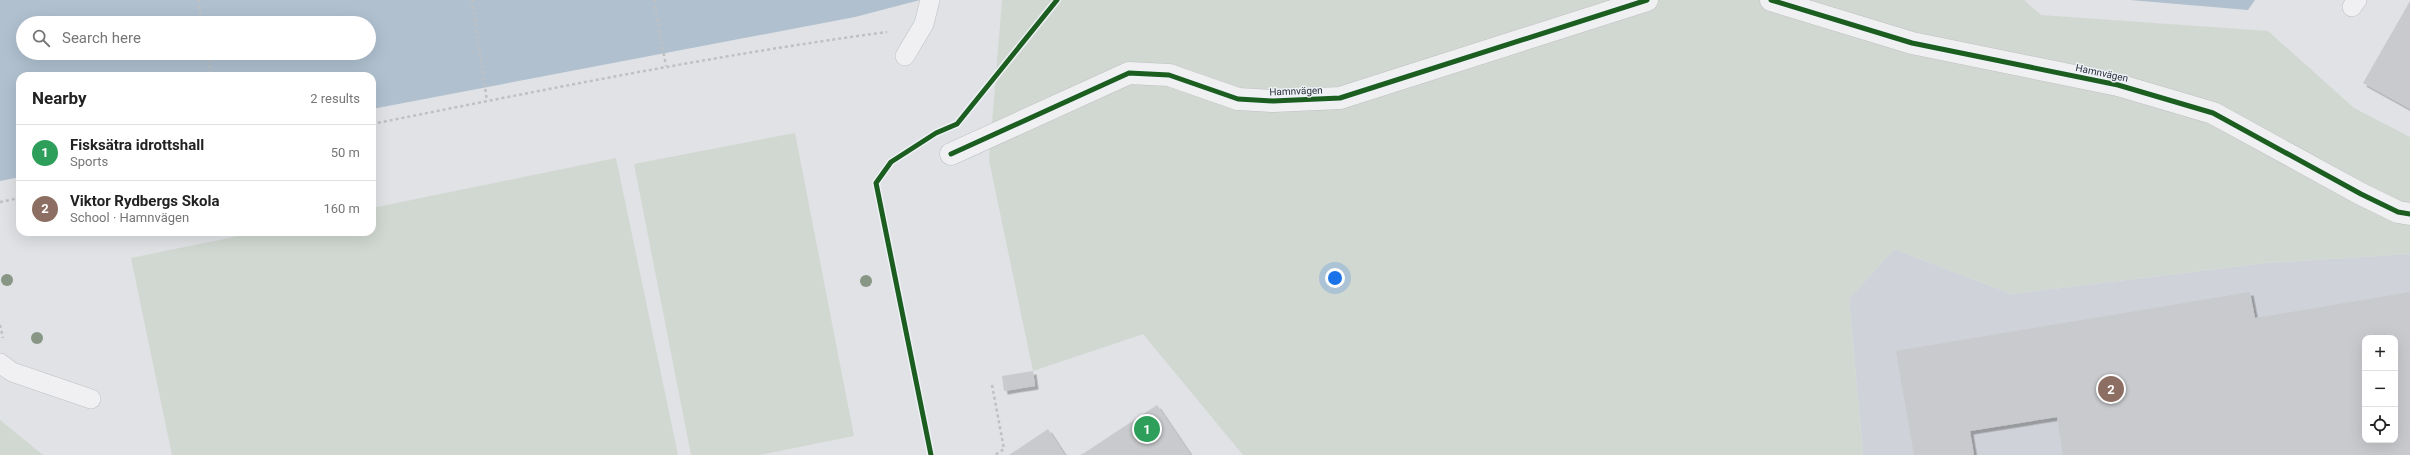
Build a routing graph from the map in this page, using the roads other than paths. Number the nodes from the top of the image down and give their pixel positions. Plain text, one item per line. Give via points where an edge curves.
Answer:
1 (930, 0) edge
2 (1647, 0) edge
3 (1771, 0) edge
4 (905, 56) dead end
5 (951, 154) dead end
6 (2410, 214) edge
7 (0, 363) edge
8 (91, 399) dead end

1 - 4 lane via 924,24
2 - 5 street, Hamnvägen via 1340,98 1273,101 1238,99 1169,74 1129,73
3 - 6 street, Hamnvägen via 1912,43 2118,85 2213,113 2361,194 2398,212
7 - 8 lane via 12,372

